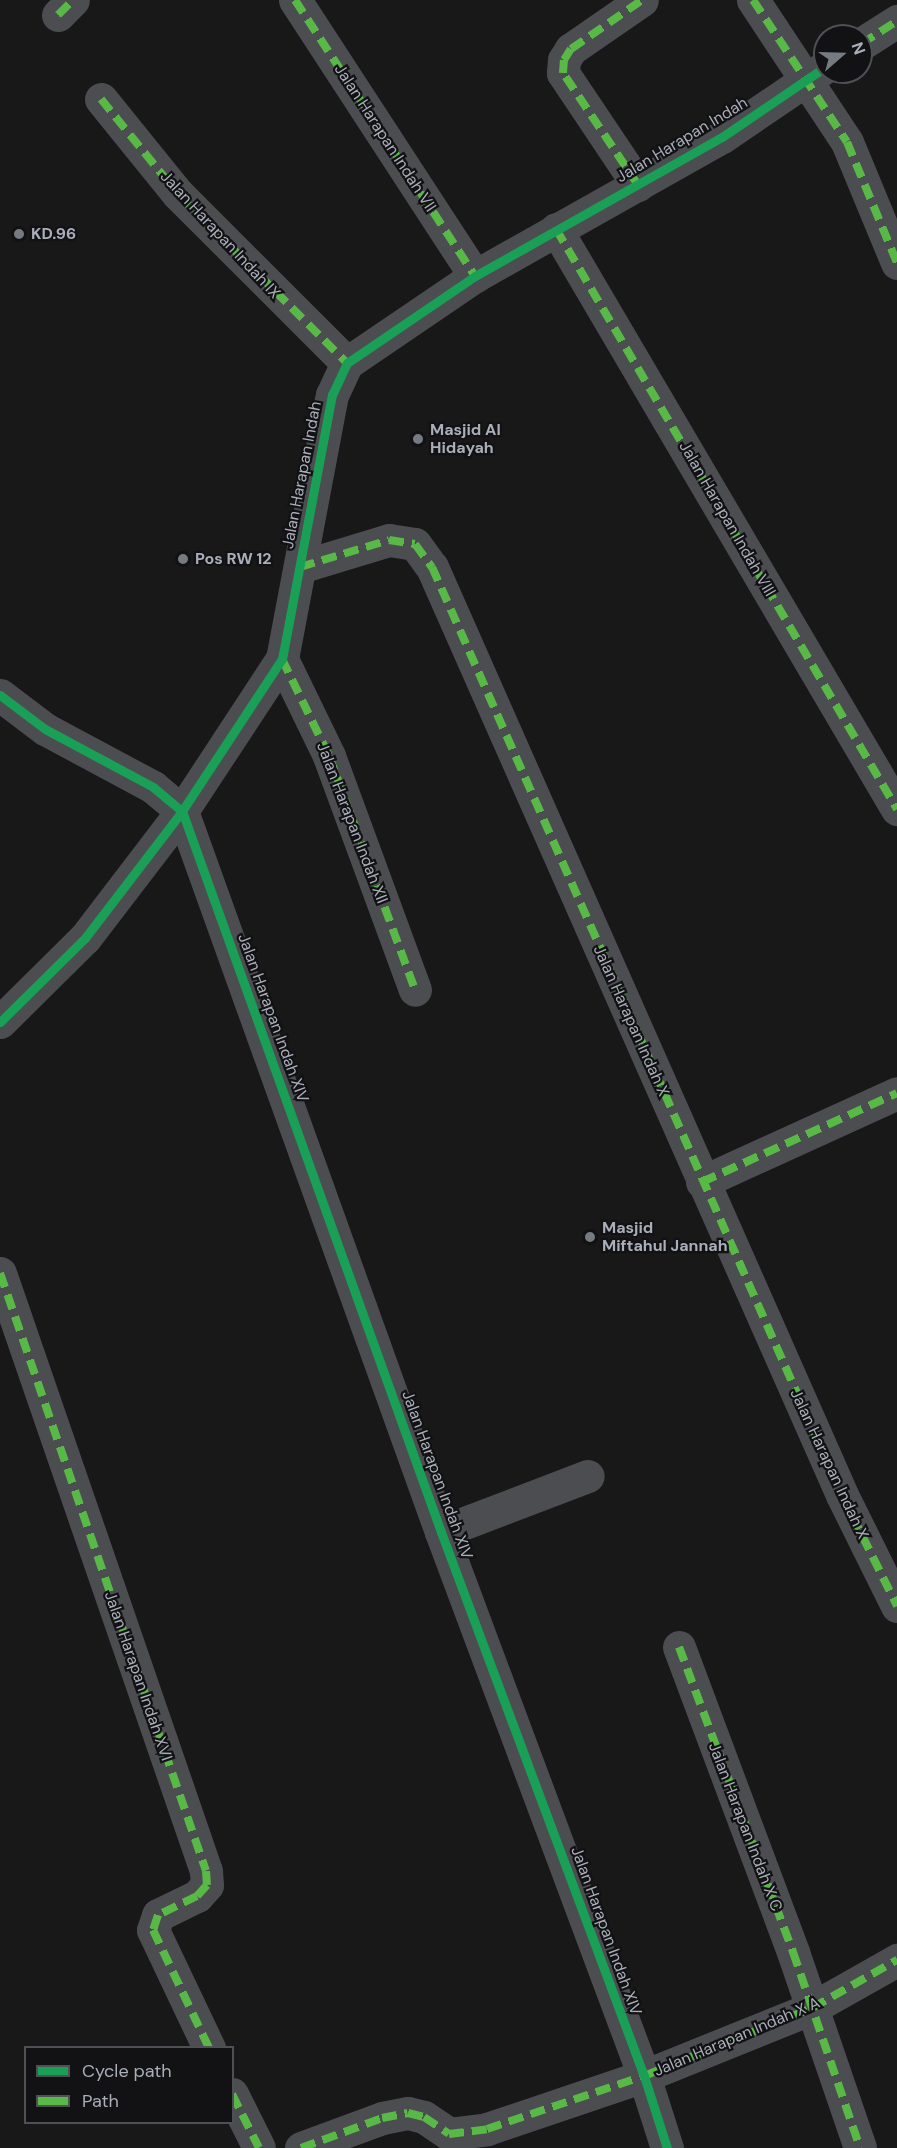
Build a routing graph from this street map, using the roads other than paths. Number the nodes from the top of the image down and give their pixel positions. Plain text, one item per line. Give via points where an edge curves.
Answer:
1 (295, 0) edge
2 (642, 0) edge
3 (753, 0) edge
4 (897, 21) edge
5 (873, 36) edge
6 (813, 71) edge
7 (813, 74) edge
8 (820, 84) edge
9 (101, 99) dead end
10 (638, 185) junction
11 (556, 229) junction
12 (897, 263) edge
13 (475, 276) junction
14 (347, 363) junction
15 (300, 567) junction
16 (282, 659) junction
17 (0, 695) edge
18 (897, 809) edge
19 (182, 811) junction
20 (415, 990) dead end
21 (0, 1022) edge
22 (897, 1093) edge
23 (702, 1182) junction
24 (0, 1273) edge
25 (588, 1476) dead end
26 (441, 1532) junction
27 (897, 1606) edge
28 (679, 1647) dead end
29 (897, 1960) edge
30 (812, 2008) junction
31 (208, 2046) edge
32 (644, 2076) junction
33 (234, 2098) edge
34 (259, 2148) edge
35 (301, 2148) edge
36 (667, 2148) edge
37 (860, 2148) edge

1 - 13 street, Jalan Harapan Indah VII
2 - 10 street via 571,49 564,60 563,73
3 - 6 street
4 - 5 street
7 - 10 street, Jalan Harapan Indah via 722,137
8 - 12 street
9 - 14 street, Jalan Harapan Indah IX via 178,194
10 - 11 street, Jalan Harapan Indah
11 - 13 street, Jalan Harapan Indah
11 - 18 street, Jalan Harapan Indah VIII
13 - 14 street, Jalan Harapan Indah
14 - 15 street, Jalan Harapan Indah via 332,395
15 - 16 street, Jalan Harapan Indah
15 - 23 street, Jalan Harapan Indah X via 389,540 415,544 432,567
16 - 19 street, Jalan Harapan Indah
16 - 20 street, Jalan Harapan Indah XII via 329,756
17 - 19 street via 45,729 153,787
19 - 21 street, Jalan Harapan Indah via 86,938
19 - 26 street, Jalan Harapan Indah XIV
22 - 23 street
23 - 27 street, Jalan Harapan Indah X via 842,1495
24 - 31 street, Jalan Harapan Indah XVI via 207,1871 207,1885 197,1896 158,1915 153,1930
25 - 26 street
26 - 32 street, Jalan Harapan Indah XIV
28 - 30 street, Jalan Harapan Indah X C
29 - 30 street, Jalan Harapan Indah X A
30 - 32 street, Jalan Harapan Indah X A
30 - 37 street, Jalan Harapan Indah X C
32 - 35 street, Jalan Harapan Indah X A via 461,2135 449,2134 424,2117 408,2113 382,2118
32 - 36 street, Jalan Harapan Indah XIV
33 - 34 street

